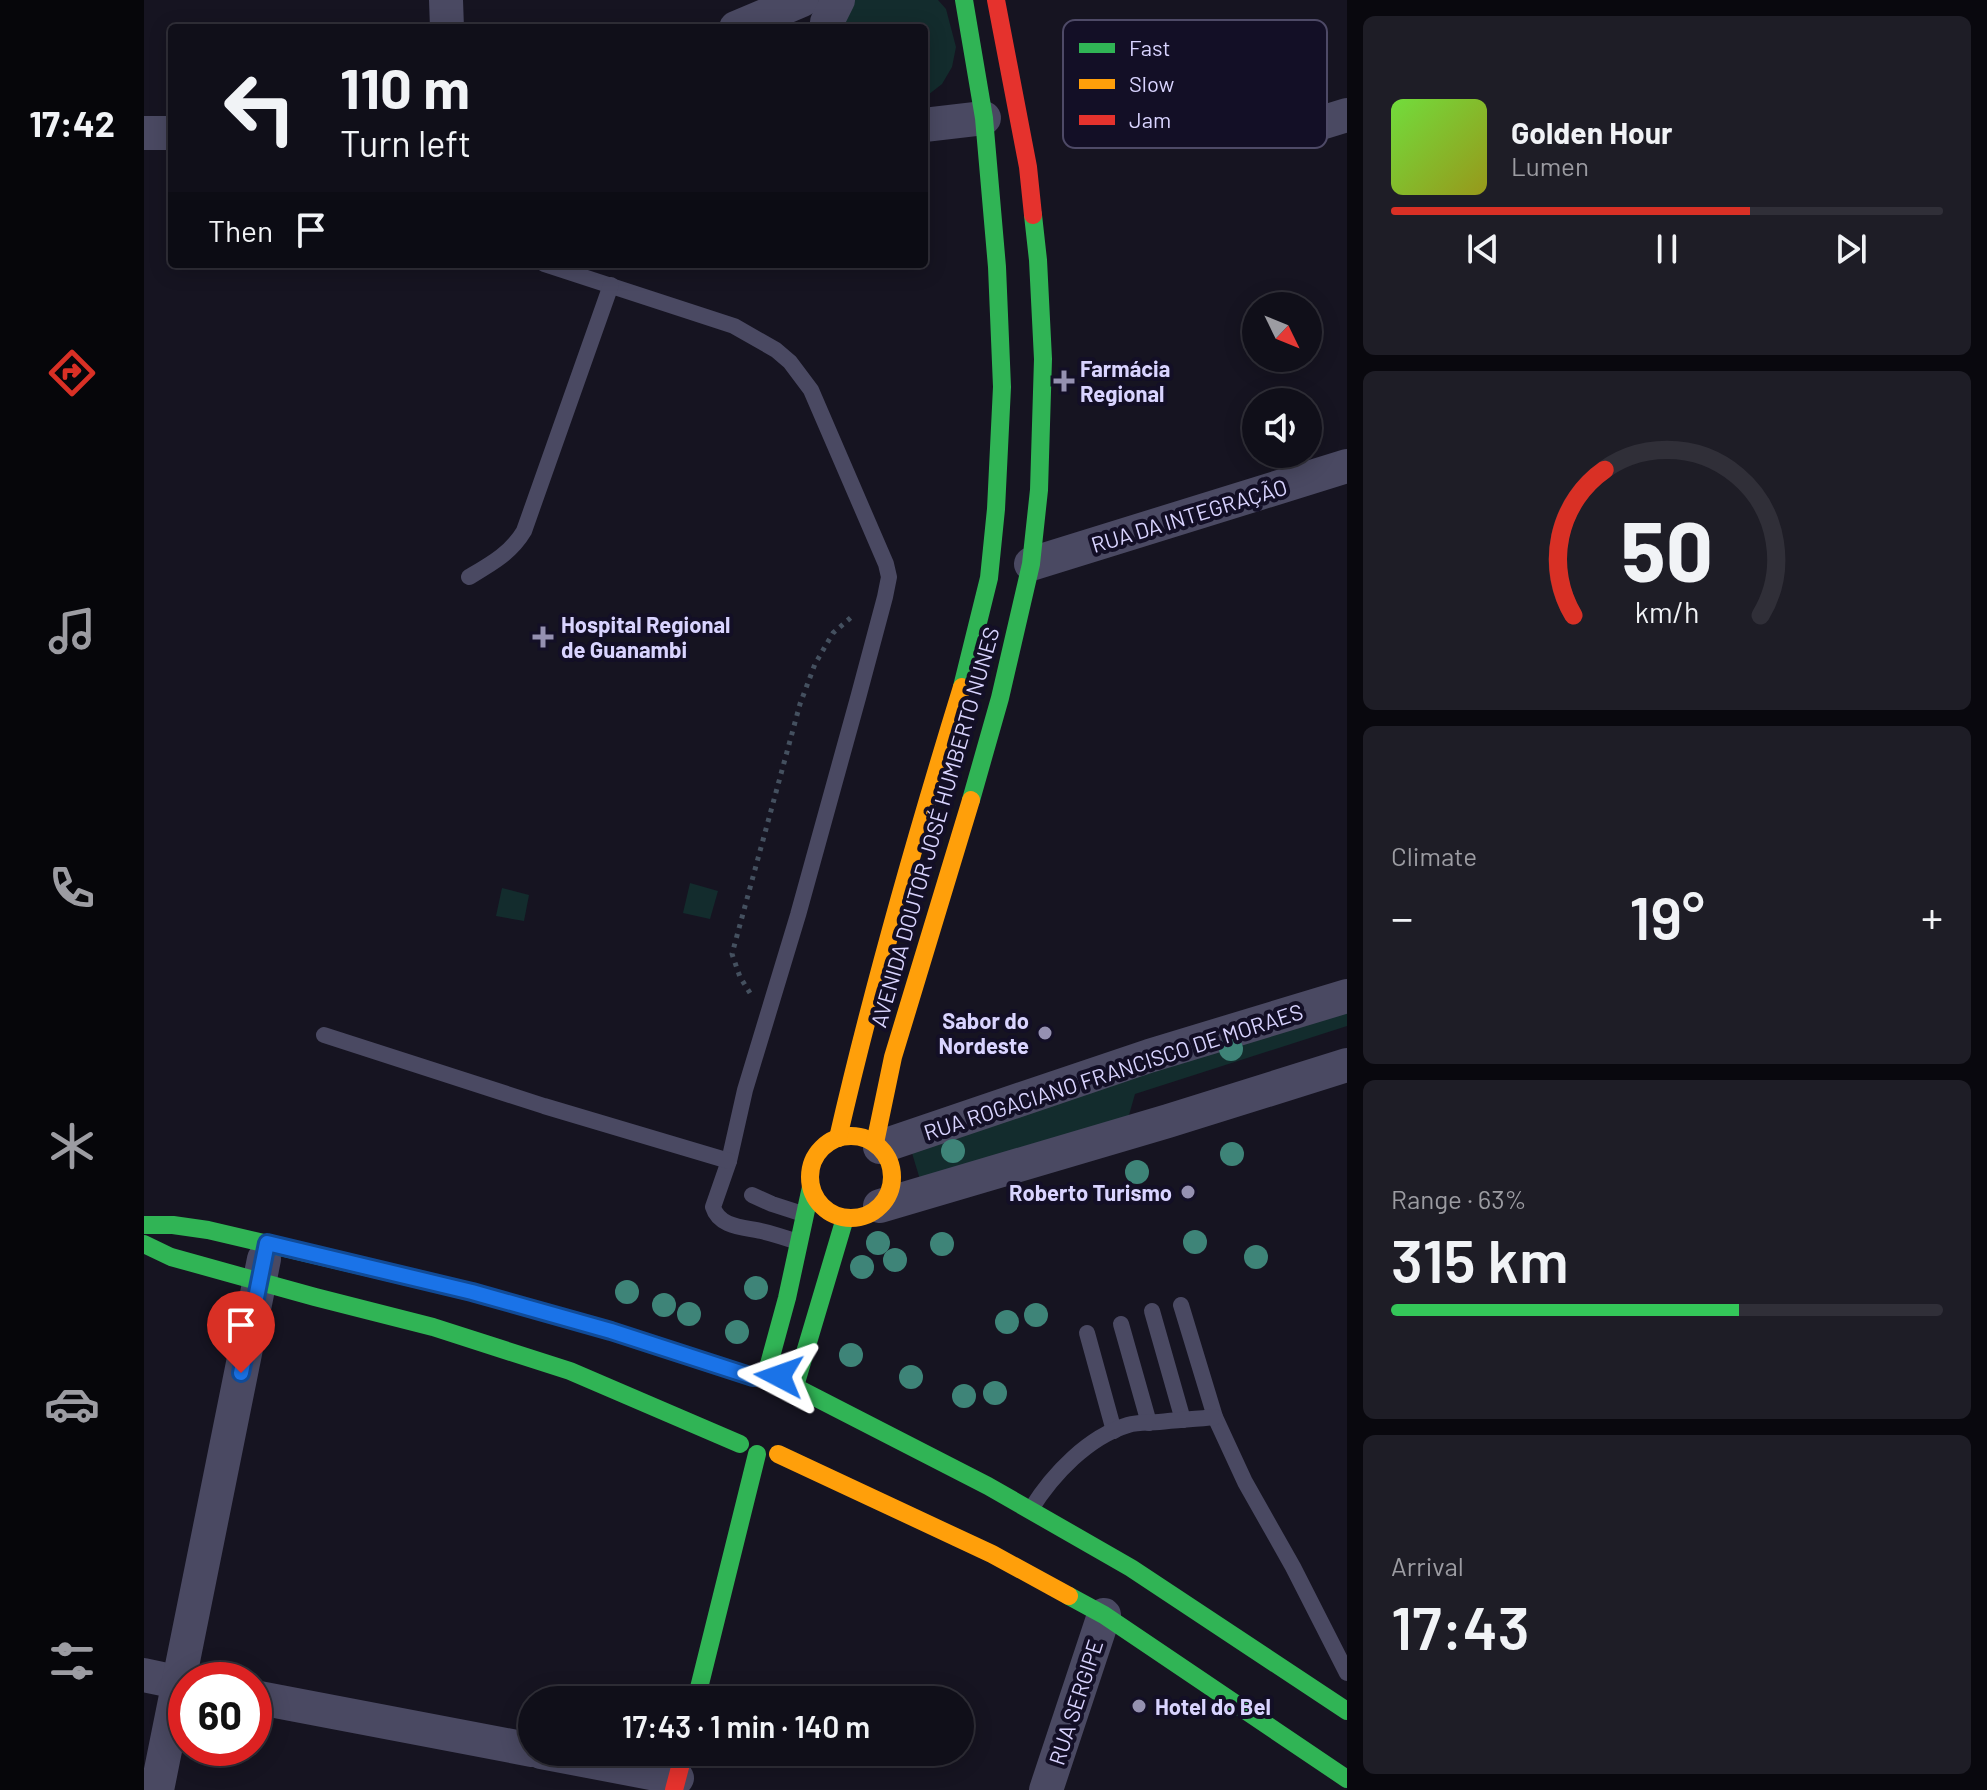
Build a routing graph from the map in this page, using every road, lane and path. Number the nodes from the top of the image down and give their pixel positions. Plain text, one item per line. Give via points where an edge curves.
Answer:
1 (446, 0) edge
2 (802, 0) edge
3 (838, 0) edge
4 (964, 0) edge
5 (996, 0) edge
6 (447, 24) edge
7 (745, 24) edge
8 (827, 24) edge
9 (1347, 115) edge
10 (984, 118) junction
11 (1327, 121) edge
12 (928, 125) edge
13 (144, 133) edge
14 (168, 133) edge
15 (557, 268) edge
16 (611, 285) junction
17 (1347, 466) edge
18 (1031, 564) junction
19 (469, 577) dead end
20 (885, 597) junction
21 (1347, 996) edge
22 (766, 1022) junction
23 (324, 1035) dead end
24 (1347, 1065) edge
25 (838, 1138) junction
26 (877, 1145) junction
27 (729, 1161) junction
28 (811, 1187) junction
29 (752, 1195) dead end
30 (880, 1206) junction
31 (805, 1214) junction
32 (845, 1218) junction
33 (144, 1225) edge
34 (798, 1242) junction
35 (267, 1243) junction
36 (144, 1244) edge
37 (260, 1281) junction
38 (1181, 1305) dead end
39 (1152, 1311) dead end
40 (1121, 1324) dead end
41 (1087, 1333) dead end
42 (760, 1376) junction
43 (797, 1388) junction
44 (733, 1395) dead end
45 (808, 1413) dead end
46 (727, 1416) dead end
47 (1215, 1417) junction
48 (1183, 1420) junction
49 (1149, 1423) junction
50 (1114, 1431) junction
51 (799, 1439) dead end
52 (740, 1444) junction
53 (757, 1454) junction
54 (778, 1454) junction
55 (1031, 1510) junction
56 (1104, 1615) junction
57 (186, 1662) edge
58 (1347, 1673) edge
59 (144, 1675) edge
60 (168, 1680) edge
61 (699, 1686) edge
62 (272, 1700) edge
63 (1347, 1711) edge
64 (168, 1743) edge
65 (518, 1747) edge
66 (632, 1766) edge
67 (678, 1773) edge
68 (1347, 1779) edge
69 (157, 1790) edge
70 (1046, 1790) edge

1 - 6 street
2 - 7 street
3 - 8 street
4 - 10 main road, AVENIDA DOUTOR JOSÉ HUMBERTO NUNES
5 - 18 main road, AVENIDA DOUTOR JOSÉ HUMBERTO NUNES via 1028,167 1038,260 1043,359
9 - 11 street
10 - 12 street
10 - 25 main road, AVENIDA DOUTOR JOSÉ HUMBERTO NUNES via 1002,387 989,578
13 - 14 street
15 - 16 lane
16 - 19 lane via 524,531 502,557
16 - 20 lane via 734,326 790,362 811,390 886,564
17 - 18 street, RUA DA INTEGRAÇÃO
18 - 26 main road, AVENIDA DOUTOR JOSÉ HUMBERTO NUNES via 962,834 893,1057
20 - 22 lane
20 - 22 path via 857,611 833,633 800,704 732,954
21 - 26 street, RUA ROGACIANO FRANCISCO DE MORAES
22 - 27 lane
23 - 27 lane
24 - 30 street
25 - 26 main road via 852,1135
25 - 28 main road via 818,1152 809,1175
26 - 30 main road via 887,1157 892,1183
27 - 34 lane via 727,1187 713,1207 718,1217
28 - 31 main road
28 - 32 main road via 822,1207
29 - 31 lane
30 - 32 main road via 865,1216
31 - 34 main road
32 - 43 main road
33 - 35 main road via 197,1228
34 - 42 main road via 787,1298
35 - 37 street
35 - 42 main road via 472,1292
36 - 37 main road via 171,1257
37 - 52 main road via 433,1327 570,1371
37 - 57 street
38 - 47 lane
39 - 48 lane
40 - 49 lane
41 - 50 lane
42 - 43 main road via 779,1376
42 - 44 main road
43 - 45 main road
43 - 55 main road
46 - 52 main road
47 - 48 lane
47 - 58 lane
48 - 49 lane
49 - 50 lane
50 - 55 lane via 1067,1464
51 - 54 main road
52 - 53 main road
53 - 54 main road
53 - 61 main road
54 - 56 main road via 992,1554
55 - 63 main road via 1156,1584
56 - 68 main road
56 - 70 street, RUA SERGIPE
59 - 60 street
62 - 65 street
64 - 69 street
66 - 67 street

